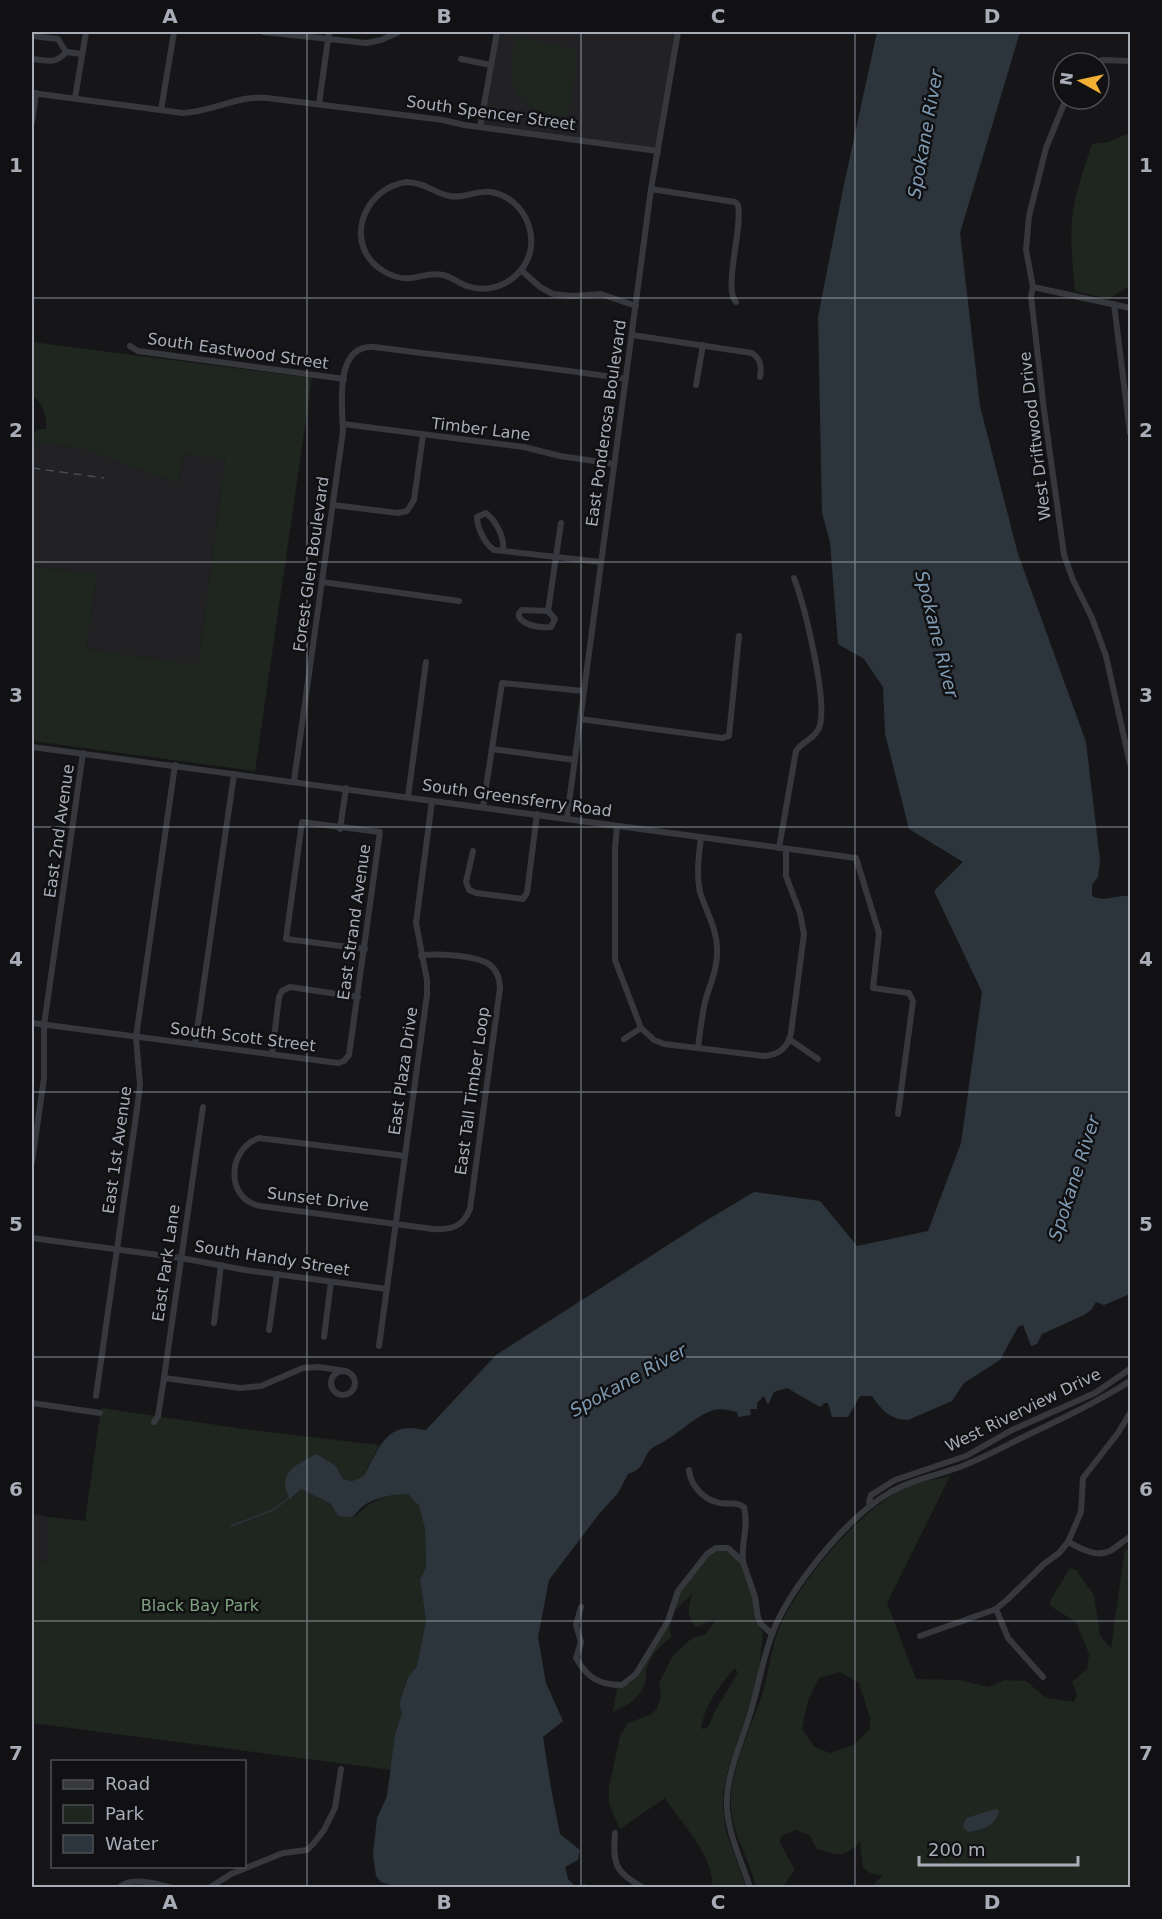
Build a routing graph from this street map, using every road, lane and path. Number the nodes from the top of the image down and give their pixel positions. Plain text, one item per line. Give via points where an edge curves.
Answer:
1 (86, 32) edge
2 (174, 32) edge
3 (264, 32) edge
4 (329, 32) edge
5 (399, 32) edge
6 (497, 32) edge
7 (678, 32) edge
8 (32, 36) edge
9 (328, 40) junction
10 (66, 52) junction
11 (82, 54) junction
12 (32, 59) edge
13 (461, 59) dead end
14 (1111, 60) edge
15 (1131, 61) edge
16 (491, 65) junction
17 (34, 93) edge
18 (75, 98) junction
19 (319, 104) junction
20 (161, 110) junction
21 (1061, 111) edge
22 (32, 122) edge
23 (480, 127) junction
24 (658, 151) junction
25 (651, 189) junction
26 (521, 270) junction
27 (1033, 286) junction
28 (736, 302) dead end
29 (1114, 304) junction
30 (636, 306) junction
31 (1131, 308) edge
32 (632, 335) junction
33 (703, 345) junction
34 (130, 346) dead end
35 (760, 377) dead end
36 (344, 379) junction
37 (626, 379) junction
38 (696, 385) dead end
39 (343, 424) junction
40 (1131, 433) edge
41 (423, 435) junction
42 (614, 464) junction
43 (333, 505) junction
44 (561, 523) dead end
45 (503, 550) junction
46 (556, 557) junction
47 (601, 562) junction
48 (794, 578) dead end
49 (322, 582) junction
50 (459, 601) dead end
51 (548, 611) junction
52 (739, 636) dead end
53 (426, 662) dead end
54 (584, 691) junction
55 (580, 718) junction
56 (32, 747) edge
57 (492, 748) junction
58 (83, 753) junction
59 (574, 760) junction
60 (1131, 764) edge
61 (175, 765) junction
62 (234, 774) junction
63 (294, 781) junction
64 (346, 788) junction
65 (408, 797) junction
66 (432, 801) junction
67 (483, 807) junction
68 (537, 814) junction
69 (567, 818) junction
70 (617, 826) junction
71 (340, 829) junction
72 (701, 837) junction
73 (783, 848) junction
74 (473, 851) dead end
75 (365, 949) junction
76 (422, 956) junction
77 (358, 997) junction
78 (32, 1023) edge
79 (44, 1025) junction
80 (641, 1028) junction
81 (136, 1037) junction
82 (624, 1039) dead end
83 (789, 1039) junction
84 (195, 1044) junction
85 (698, 1048) junction
86 (272, 1054) junction
87 (346, 1059) joint
88 (818, 1059) dead end
89 (203, 1107) dead end
90 (898, 1114) dead end
91 (405, 1156) junction
92 (32, 1162) edge
93 (396, 1223) junction
94 (32, 1238) edge
95 (117, 1249) junction
96 (181, 1258) junction
97 (221, 1265) junction
98 (277, 1274) junction
99 (331, 1282) junction
100 (387, 1289) junction
101 (214, 1323) dead end
102 (269, 1330) dead end
103 (324, 1337) dead end
104 (379, 1346) dead end
105 (319, 1367) junction
106 (1131, 1369) edge
107 (345, 1371) junction
108 (164, 1378) junction
109 (332, 1382) junction
110 (1131, 1382) edge
111 (96, 1396) dead end
112 (32, 1403) edge
113 (1062, 1408) junction
114 (100, 1413) dead end
115 (1131, 1413) edge
116 (1062, 1419) junction
117 (154, 1422) dead end
118 (688, 1470) dead end
119 (872, 1505) junction
120 (1131, 1537) edge
121 (1068, 1542) junction
122 (743, 1562) junction
123 (581, 1607) dead end
124 (996, 1609) junction
125 (772, 1634) junction
126 (920, 1636) dead end
127 (1043, 1677) dead end
128 (341, 1769) dead end
129 (615, 1833) dead end
130 (246, 1868) edge
131 (246, 1868) edge
132 (119, 1887) edge
133 (174, 1887) edge
134 (209, 1887) edge
135 (644, 1887) edge
136 (750, 1887) edge

1 - 11 street
2 - 20 street
3 - 9 street
4 - 9 street
5 - 9 street via 376,42
6 - 16 street
7 - 24 street, East Ponderosa Boulevard
8 - 10 street via 58,39
9 - 19 street
10 - 11 street
10 - 12 street via 55,61
11 - 18 street
13 - 16 street
14 - 15 street
16 - 23 street
17 - 18 street, South Spencer Street
17 - 22 street
18 - 20 street, South Spencer Street
19 - 20 street, South Spencer Street via 250,97 200,112
19 - 23 street, South Spencer Street
21 - 27 street, West Driftwood Drive via 1046,148 1029,216 1026,250
23 - 24 street, South Spencer Street
24 - 25 street, East Ponderosa Boulevard
25 - 28 street via 738,205 731,285
25 - 30 street, East Ponderosa Boulevard
26 - 26 street via 529,254 529,225 519,208 498,194 479,192 453,197 422,184 400,183 376,196 364,214 361,229 367,253 376,265 393,276 412,279 443,275 482,289 501,285
26 - 30 street via 553,294 601,294
27 - 29 street
27 - 60 street, West Driftwood Drive via 1044,410 1064,555 1106,656
29 - 31 street
29 - 40 street
30 - 32 street, East Ponderosa Boulevard
32 - 33 street
32 - 37 street, East Ponderosa Boulevard
33 - 35 street via 752,353 761,365
33 - 38 street
34 - 36 street, South Eastwood Street via 138,351
36 - 37 street, Forest Glen Boulevard via 353,352 364,347
36 - 39 street, Forest Glen Boulevard
37 - 42 street, East Ponderosa Boulevard
39 - 41 street, Timber Lane
39 - 43 street, Forest Glen Boulevard
41 - 42 street, Timber Lane via 524,447
41 - 43 street via 414,500 407,511
42 - 47 street, East Ponderosa Boulevard
43 - 49 street, Forest Glen Boulevard
44 - 46 street
45 - 45 street via 494,550 488,544 477,524 479,514 486,513 492,519 504,540
45 - 46 street
46 - 47 street
46 - 51 street
47 - 54 street, East Ponderosa Boulevard
48 - 73 street via 813,651 821,720 817,731 796,750
49 - 50 street
49 - 63 street, Forest Glen Boulevard
51 - 51 street via 522,610 519,617 525,624 551,627 555,618
52 - 55 street via 729,736
53 - 65 street
54 - 55 street, East Ponderosa Boulevard
54 - 57 street via 502,683
55 - 59 street, East Ponderosa Boulevard
56 - 58 street, South Greensferry Road
57 - 59 street
57 - 67 street
58 - 61 street, South Greensferry Road
58 - 79 street, East 2nd Avenue
59 - 69 street, East Ponderosa Boulevard
61 - 62 street, South Greensferry Road
61 - 81 street, East 1st Avenue
62 - 63 street, South Greensferry Road
62 - 84 street
63 - 64 street, South Greensferry Road
64 - 65 street, South Greensferry Road
64 - 71 street, East Strand Avenue
65 - 66 street, South Greensferry Road
66 - 67 street, South Greensferry Road
66 - 76 street, East Plaza Drive via 416,923
67 - 68 street, South Greensferry Road
68 - 69 street, South Greensferry Road
68 - 74 street via 523,899 469,890 466,882
69 - 70 street, South Greensferry Road
70 - 72 street, South Greensferry Road
70 - 80 street via 615,960
71 - 75 street, East Strand Avenue via 380,832
71 - 75 street via 302,822 286,939
72 - 73 street, South Greensferry Road
72 - 85 street via 699,883 717,948
73 - 83 street via 786,876 804,934
73 - 90 street, South Greensferry Road via 856,858 879,933 873,988 909,993 913,1002
75 - 77 street, East Strand Avenue
76 - 91 street, East Plaza Drive via 427,995
76 - 93 street, East Tall Timber Loop via 446,954 480,959 494,968 500,988 468,1215 457,1227 446,1230
77 - 86 street via 285,989 279,997
77 - 87 street, East Strand Avenue
78 - 79 street, South Scott Street
79 - 81 street, South Scott Street
79 - 92 street, East 2nd Avenue via 44,1078
80 - 82 street
80 - 85 street via 654,1040
81 - 84 street, South Scott Street
81 - 95 street, East 1st Avenue via 140,1085
83 - 85 street via 782,1050 770,1056
83 - 88 street
84 - 86 street, South Scott Street
86 - 87 street, South Scott Street via 338,1063
89 - 96 street, East Park Lane
91 - 93 street, East Plaza Drive
91 - 93 street, Sunset Drive via 263,1138 245,1145 236,1164 236,1185 251,1203
93 - 100 street, East Plaza Drive
94 - 95 street, South Handy Street
95 - 96 street, South Handy Street
95 - 111 street, East 1st Avenue
96 - 97 street, South Handy Street
96 - 108 street, East Park Lane
97 - 98 street, South Handy Street
97 - 101 street
98 - 99 street, South Handy Street
98 - 102 street
99 - 100 street, South Handy Street
99 - 103 street
100 - 104 street, East Plaza Drive
105 - 107 street
105 - 108 street via 303,1368 251,1388
105 - 109 street via 330,1374
106 - 113 street, West Riverview Drive via 1095,1393
107 - 109 street via 335,1375
107 - 109 street via 354,1378 355,1386 350,1392 339,1394
108 - 117 street, East Park Lane
110 - 116 street, West Riverview Drive
112 - 114 street
113 - 116 street
113 - 119 street, West Riverview Drive via 966,1456 895,1480 871,1495
115 - 121 street via 1083,1478 1081,1512
116 - 119 street, West Riverview Drive via 981,1459 903,1485
118 - 122 street via 691,1482 714,1502 744,1507
119 - 125 street, West Riverview Drive via 828,1548 790,1600
120 - 121 street via 1099,1554
121 - 124 street
122 - 123 street via 728,1548 716,1548 707,1554 678,1591 668,1621 636,1674 622,1685 588,1676 576,1658 581,1642 576,1625
122 - 125 street via 758,1618
124 - 126 street
124 - 127 street via 1008,1638
125 - 136 street, West Riverview Drive via 728,1794 730,1828
128 - 131 street via 335,1808 314,1843 307,1850 283,1853
129 - 135 street via 614,1856 619,1869
130 - 134 street
132 - 133 street via 131,1881

